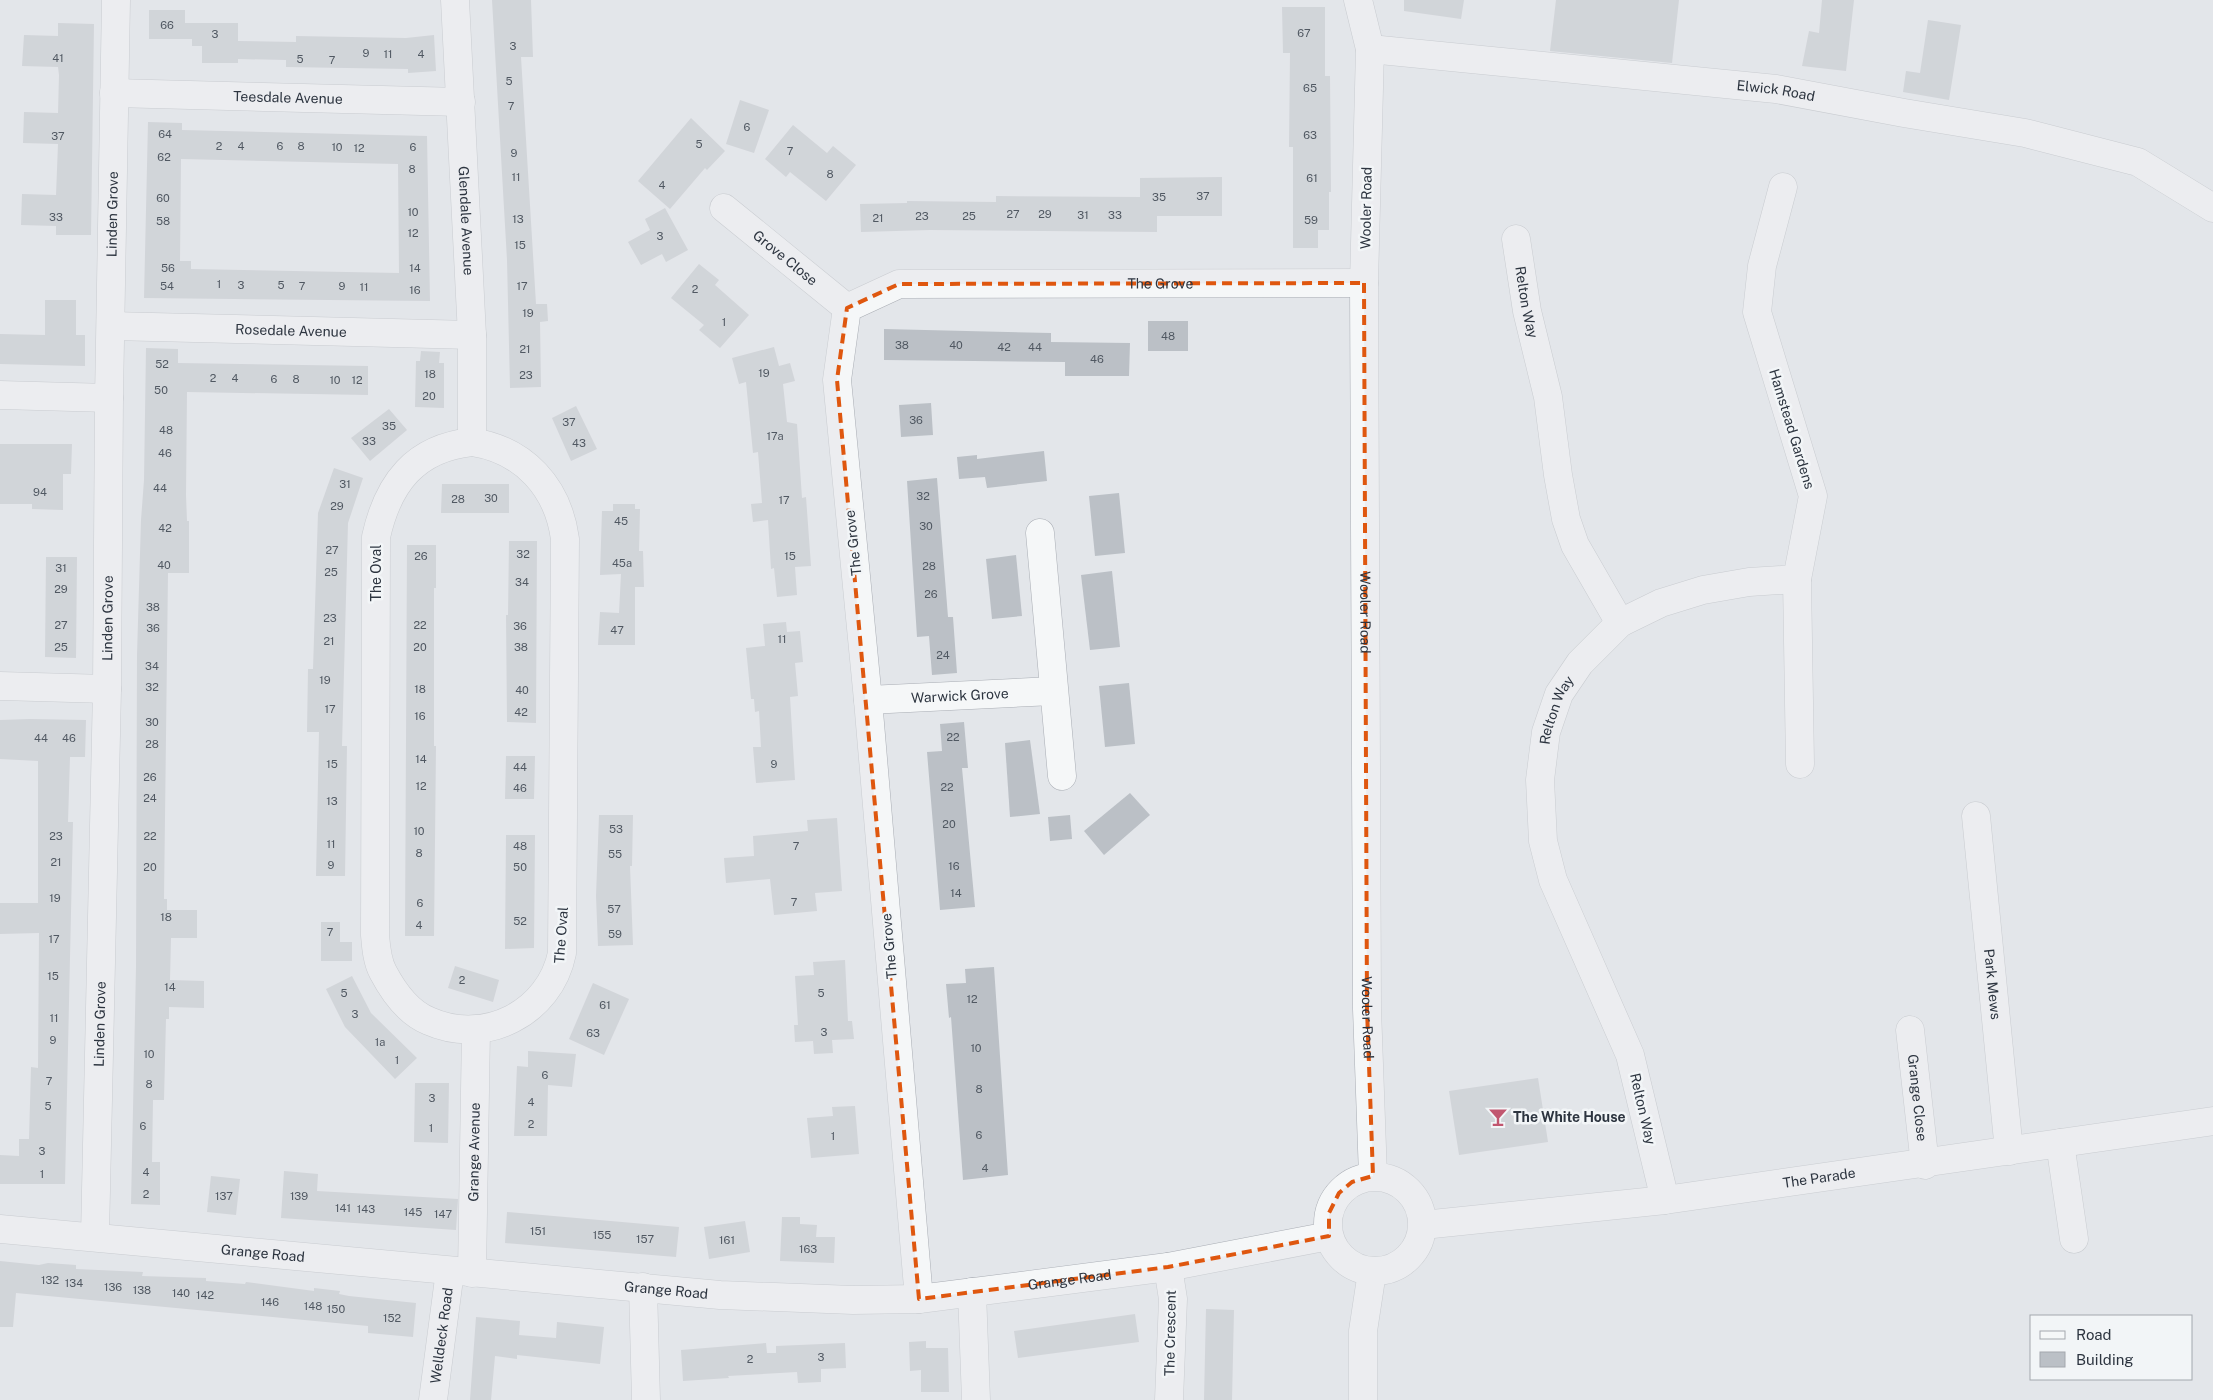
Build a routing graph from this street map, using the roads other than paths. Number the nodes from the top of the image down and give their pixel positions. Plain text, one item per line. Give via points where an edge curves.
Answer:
1 (116, 0) edge
2 (455, 0) edge
3 (1358, 0) edge
4 (1370, 49) junction
5 (114, 93) junction
6 (461, 102) junction
7 (1783, 187) dead end
8 (724, 208) dead end
9 (2213, 208) edge
10 (1516, 239) dead end
11 (1364, 283) junction
12 (847, 308) junction
13 (111, 326) junction
14 (472, 335) junction
15 (0, 395) edge
16 (109, 398) junction
17 (472, 442) junction
18 (1040, 533) dead end
19 (1797, 579) junction
20 (1620, 623) junction
21 (0, 686) edge
22 (107, 689) junction
23 (1053, 691) junction
24 (868, 700) junction
25 (1800, 764) dead end
26 (1062, 776) dead end
27 (1976, 816) dead end
28 (476, 1030) junction
29 (1910, 1030) dead end
30 (2213, 1122) edge
31 (2060, 1143) junction
32 (2009, 1151) junction
33 (1925, 1165) junction
34 (1373, 1176) junction
35 (1665, 1200) junction
36 (1423, 1226) junction
37 (0, 1229) edge
38 (95, 1236) junction
39 (1329, 1236) junction
40 (2074, 1239) dead end
41 (1168, 1267) junction
42 (461, 1272) junction
43 (1372, 1272) junction
44 (643, 1287) junction
45 (972, 1292) junction
46 (919, 1298) junction
47 (433, 1400) edge
48 (646, 1400) edge
49 (976, 1400) edge
50 (1169, 1400) edge
51 (1363, 1400) edge

1 - 5 street, Linden Grove
2 - 6 street, Glendale Avenue
3 - 4 street
4 - 9 street, Elwick Road via 1776,89 2025,133 2138,162
4 - 11 street, Wooler Road
5 - 6 street, Teesdale Avenue
5 - 13 street, Linden Grove
6 - 14 street, Glendale Avenue
7 - 19 street, Hamstead Gardens via 1762,266 1756,312 1813,496
8 - 12 street, Grove Close
10 - 20 street, Relton Way via 1527,311 1548,397 1566,519 1589,572
11 - 12 street, The Grove via 899,284
11 - 34 street, Wooler Road via 1367,1009
12 - 24 street, The Grove via 837,380
13 - 14 street, Rosedale Avenue
13 - 16 street, Linden Grove
14 - 17 street, Glendale Avenue
15 - 16 street
16 - 22 street, Linden Grove
17 - 28 street, The Oval via 488,444 512,454 534,470 553,497 563,521 565,539 562,953 554,979 543,996 527,1011 502,1025
17 - 28 street, The Oval via 452,444 418,462 389,495 376,537 375,935 382,970 406,1006 428,1021 452,1029
18 - 23 street
19 - 20 street via 1749,582 1703,590 1661,603
19 - 25 street
20 - 35 street, Relton Way via 1580,663 1559,694 1546,732 1540,780 1543,841 1553,880 1630,1055
21 - 22 street
22 - 38 street, Linden Grove
23 - 24 street, Warwick Grove
23 - 26 street
24 - 46 street, The Grove
27 - 32 street, Park Mews
28 - 42 street, Grange Avenue
29 - 33 street, Grange Close
30 - 31 street, The Parade
31 - 32 street, The Parade
31 - 40 street
32 - 33 street, The Parade
33 - 35 street, The Parade
34 - 36 street via 1390,1179 1405,1187 1419,1206
34 - 39 street via 1352,1182 1339,1193 1329,1214
35 - 36 street, The Parade
36 - 43 street via 1414,1250 1402,1263 1388,1270
37 - 38 street, Grange Road
38 - 42 street, Grange Road
39 - 41 street, Grange Road
39 - 43 street via 1339,1255 1351,1265
41 - 45 street, Grange Road
41 - 50 street, The Crescent via 1173,1299
42 - 44 street, Grange Road
42 - 47 street, Welldeck Road
43 - 51 street via 1363,1331
44 - 46 street, Grange Road via 787,1299
44 - 48 street
45 - 46 street, Grange Road
45 - 49 street

